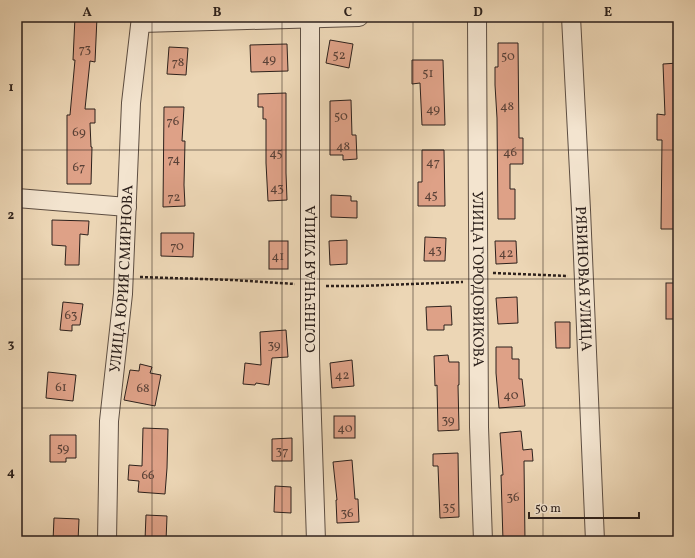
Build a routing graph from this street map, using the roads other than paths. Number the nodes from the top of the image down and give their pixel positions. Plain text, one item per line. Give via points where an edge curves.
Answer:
1 (310, 17) edge
2 (359, 17) edge
3 (477, 17) edge
4 (571, 17) edge
5 (141, 20) edge
6 (17, 198) edge
7 (127, 207) junction
8 (107, 541) edge
9 (316, 541) edge
10 (482, 541) edge
11 (595, 541) edge

1 - 2 street
1 - 5 street
1 - 9 street, СОЛНЕЧНАЯ УЛИЦА via 310,358
3 - 10 street, УЛИЦА ГОРОДОВИКОВА
4 - 11 street, РЯБИНОВАЯ УЛИЦА
5 - 7 street, УЛИЦА ЮРИЯ СМИРНОВА via 131,103
6 - 7 street
7 - 8 street, УЛИЦА ЮРИЯ СМИРНОВА via 123,294 109,421

